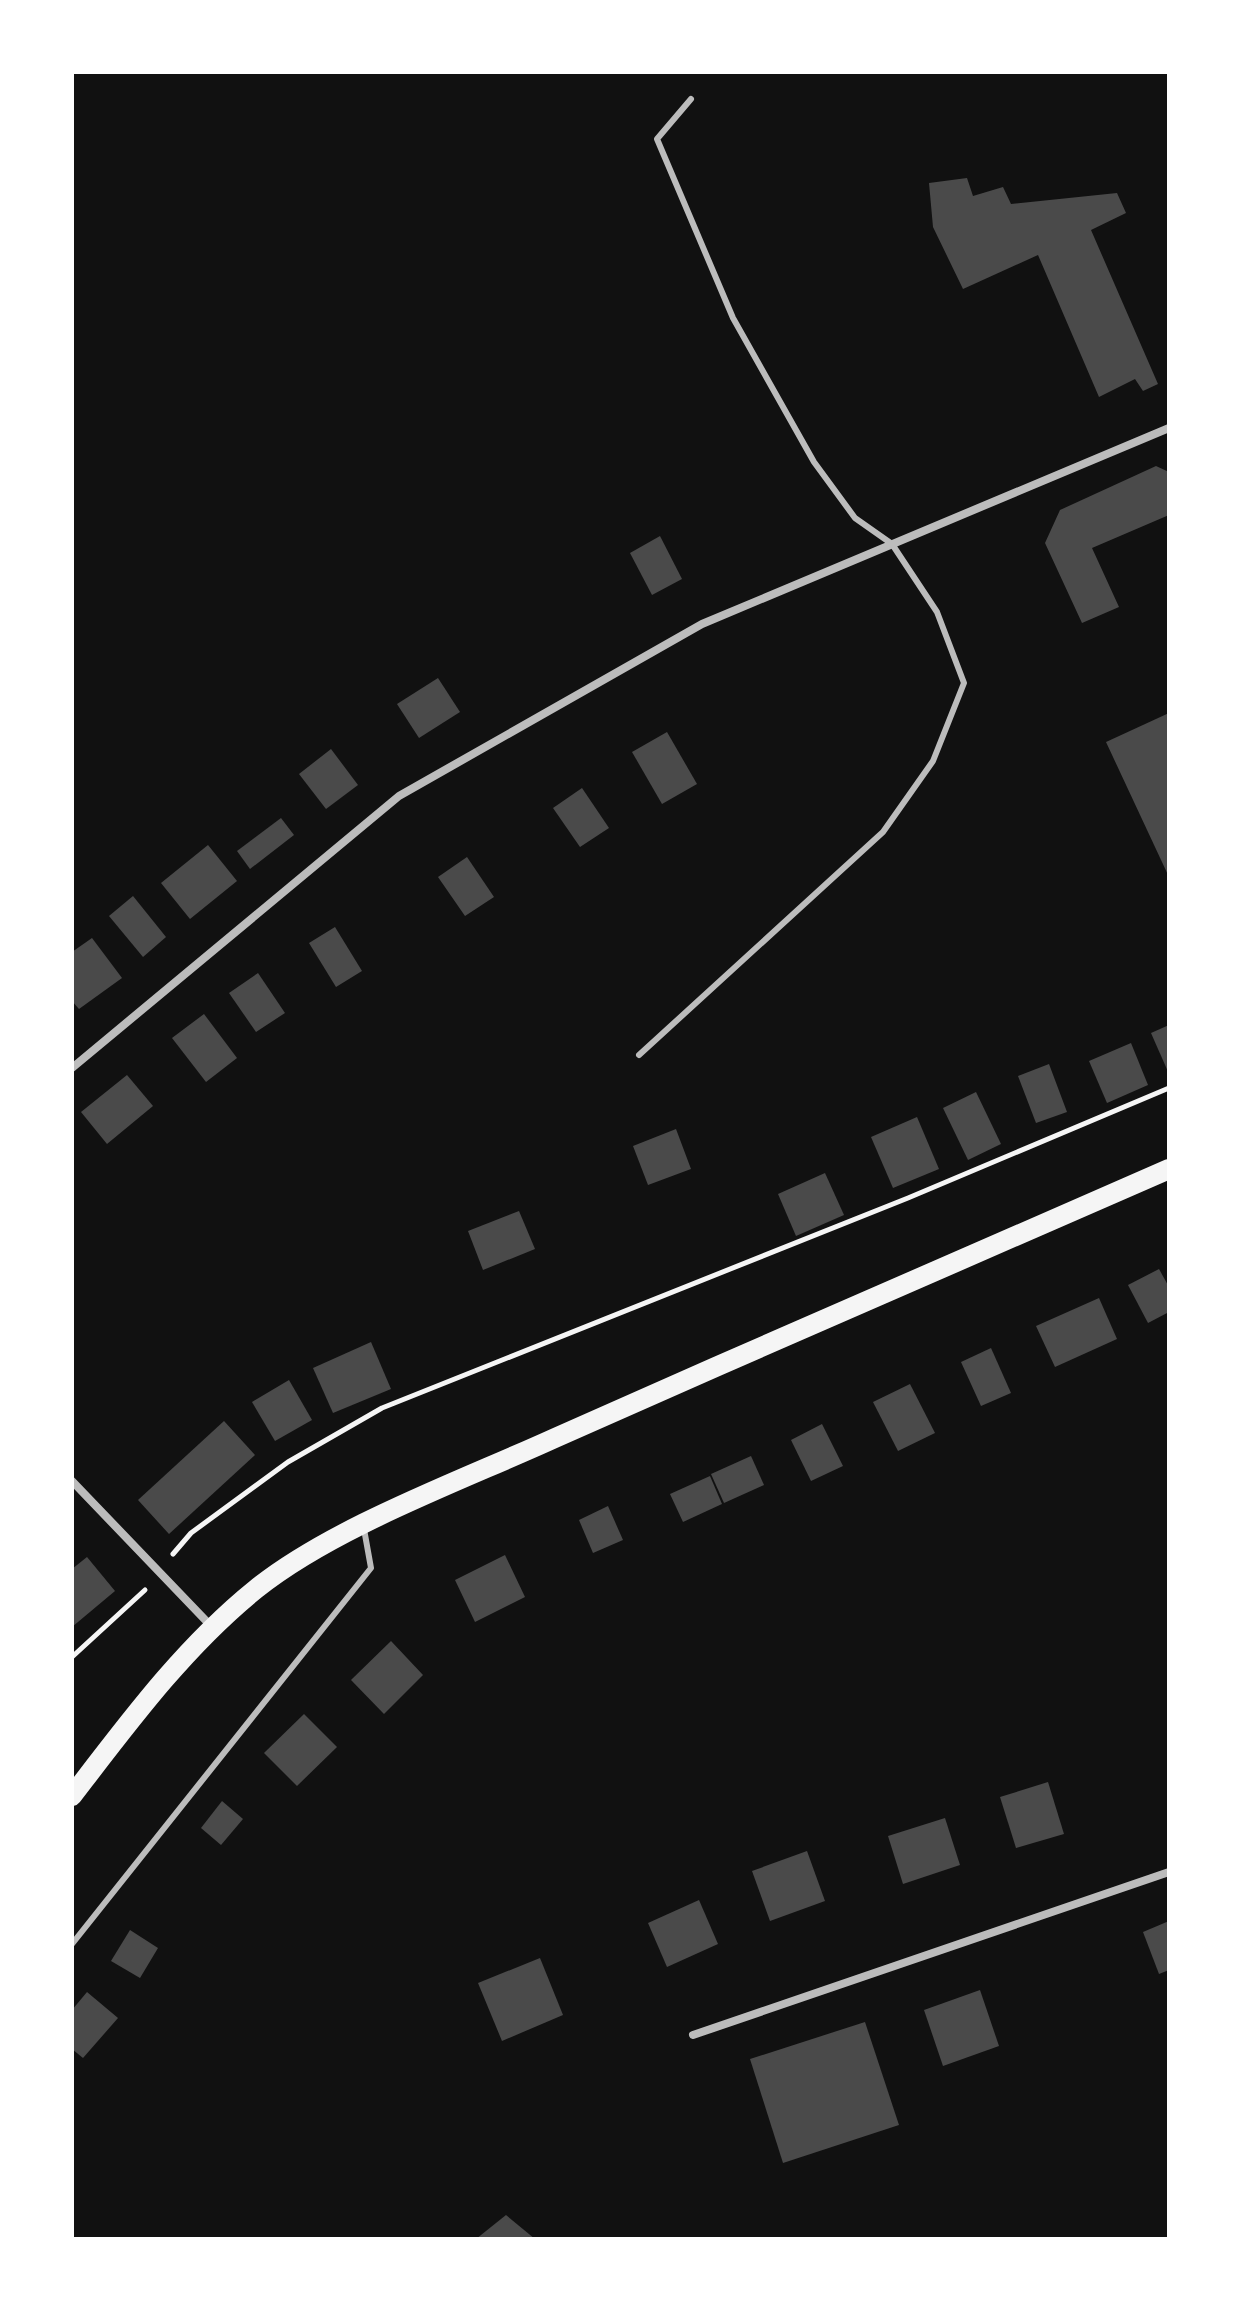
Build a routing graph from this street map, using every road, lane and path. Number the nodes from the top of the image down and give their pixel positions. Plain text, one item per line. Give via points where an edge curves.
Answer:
1 (691, 99) dead end
2 (1169, 428) edge
3 (892, 544) junction
4 (639, 1055) dead end
5 (72, 1068) edge
6 (1169, 1088) edge
7 (1169, 1169) edge
8 (72, 1481) edge
9 (364, 1525) junction
10 (159, 1570) junction
11 (212, 1627) junction
12 (72, 1657) edge
13 (72, 1796) edge
14 (1169, 1872) edge
15 (72, 1944) edge
16 (693, 2035) dead end

1 - 3 lane via 657,139 733,318 814,462 855,518
2 - 3 street
3 - 4 lane via 937,612 964,683 933,761 883,832
3 - 5 street via 702,624 399,796
6 - 10 path via 382,1408 288,1462 203,1524
7 - 9 main road
8 - 10 street
9 - 11 main road via 258,1587
9 - 15 lane via 371,1568
10 - 11 street
10 - 12 path via 154,1581
11 - 13 main road
14 - 16 street

